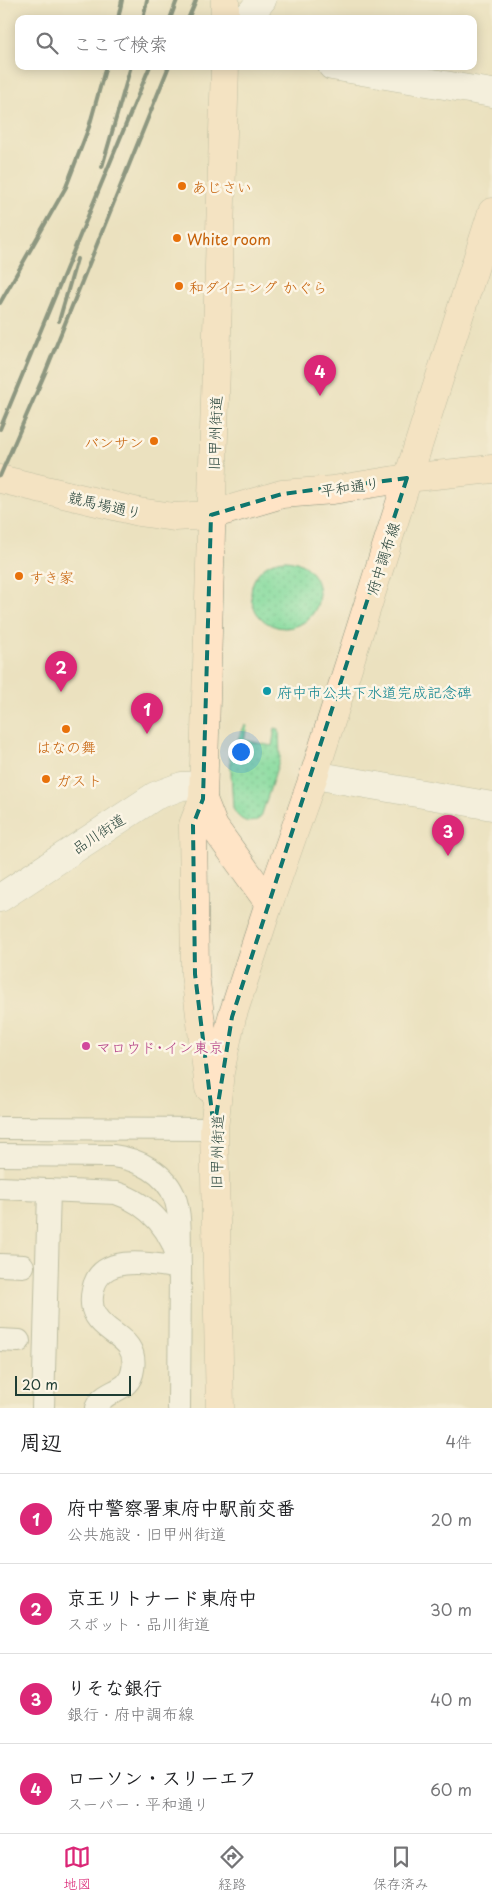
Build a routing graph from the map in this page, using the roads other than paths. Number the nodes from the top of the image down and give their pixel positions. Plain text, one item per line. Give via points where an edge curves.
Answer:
1 (225, 0) edge
2 (262, 0) edge
3 (226, 15) edge
4 (249, 15) edge
5 (225, 70) edge
6 (356, 70) edge
7 (492, 93) edge
8 (492, 212) edge
9 (492, 469) edge
10 (407, 478) junction
11 (0, 479) edge
12 (211, 515) junction
13 (314, 775) junction
14 (203, 792) junction
15 (492, 806) edge
16 (0, 898) edge
17 (269, 903) junction
18 (0, 1128) edge
19 (155, 1129) junction
20 (214, 1129) junction
21 (0, 1156) edge
22 (128, 1158) junction
23 (0, 1188) edge
24 (49, 1190) junction
25 (0, 1265) edge
26 (23, 1266) dead end
27 (180, 1268) junction
28 (43, 1408) edge
29 (96, 1408) edge
30 (179, 1408) edge
31 (220, 1408) edge

1 - 3 main road
2 - 4 street
5 - 12 main road, 旧甲州街道
6 - 7 street
8 - 10 main road, 府中調布線
9 - 10 main road, 平和通り
10 - 12 main road, 平和通り via 333,490 282,494
10 - 13 main road, 府中調布線
11 - 12 main road, 競馬場通り via 139,512 174,517
12 - 14 main road, 旧甲州街道
13 - 15 street
13 - 17 main road, 府中調布線
14 - 16 street, 品川街道 via 182,786 155,796
14 - 17 main road via 214,827
14 - 20 main road via 193,825 195,974
17 - 20 main road, 旧甲州街道 via 232,1017 220,1072
18 - 19 lane
19 - 20 lane
19 - 22 lane
20 - 31 main road, 旧甲州街道
21 - 22 lane
22 - 27 lane via 161,1176 175,1197
23 - 24 lane
24 - 27 lane via 116,1193 132,1198 164,1228 177,1250
24 - 28 lane
25 - 26 lane
27 - 29 lane via 153,1264 115,1265 104,1272 94,1285 91,1300 94,1315 103,1326 124,1340 132,1352 134,1368 129,1383 103,1396
27 - 30 lane

